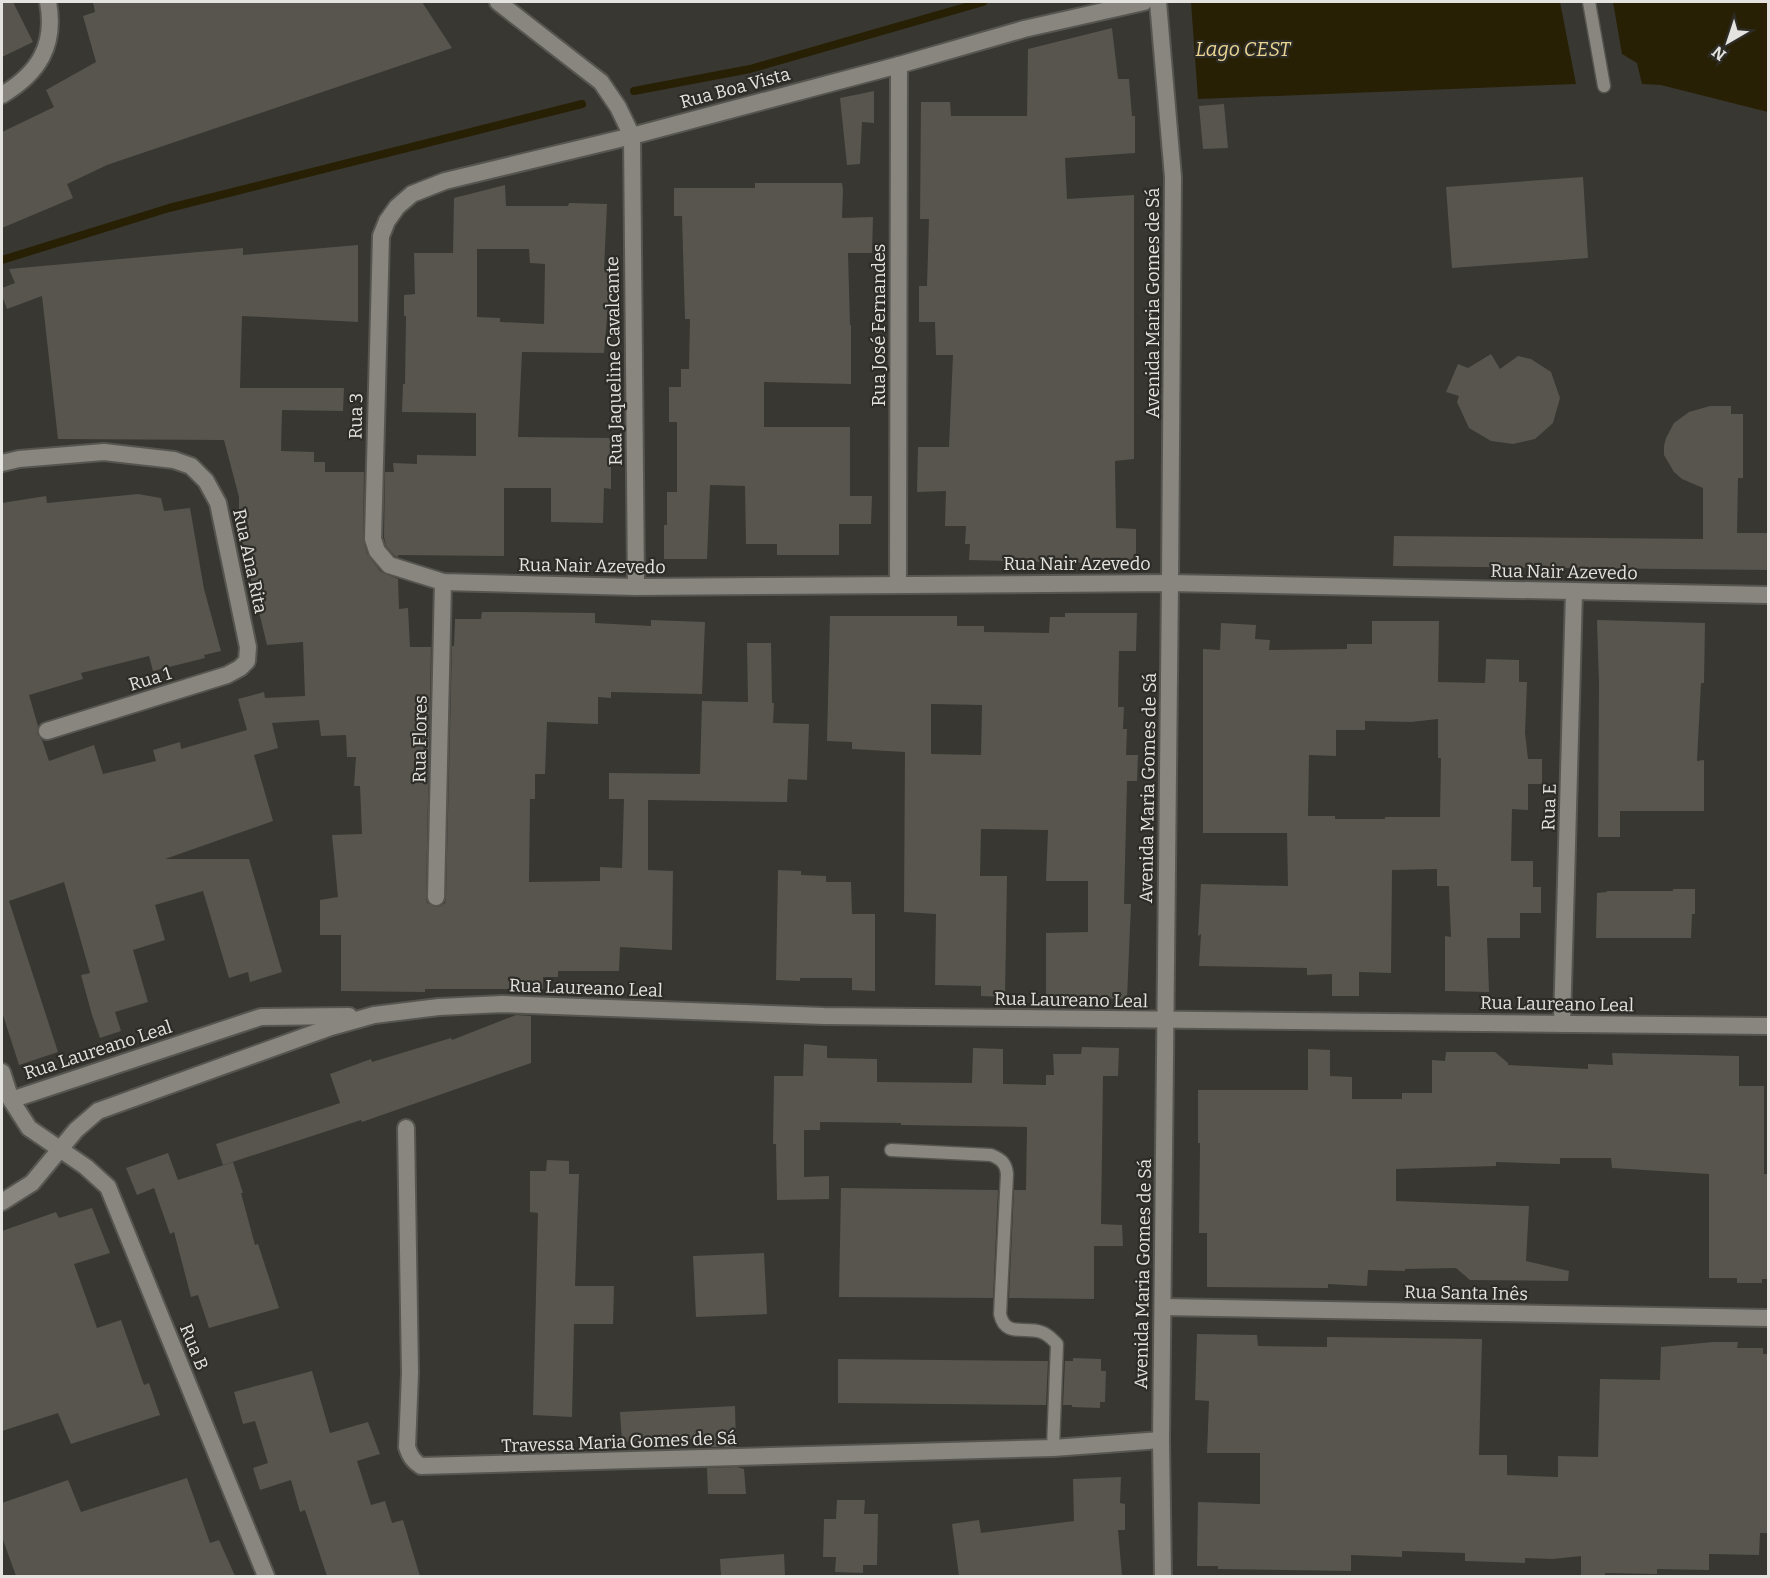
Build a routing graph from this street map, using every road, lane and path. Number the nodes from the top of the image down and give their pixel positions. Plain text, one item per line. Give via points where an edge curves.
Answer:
1 (48, 2) edge
2 (498, 2) edge
3 (1144, 2) edge
4 (1158, 2) edge
5 (1589, 2) edge
6 (899, 65) junction
7 (1604, 86) dead end
8 (2, 95) edge
9 (632, 136) junction
10 (380, 262) joint
11 (2, 463) edge
12 (389, 565) joint
13 (443, 582) junction
14 (1170, 583) junction
15 (898, 585) junction
16 (636, 587) junction
17 (1574, 592) junction
18 (1768, 594) edge
19 (248, 647) joint
20 (47, 731) dead end
21 (436, 897) dead end
22 (374, 1015) junction
23 (1164, 1020) junction
24 (1562, 1024) junction
25 (1768, 1026) edge
26 (2, 1072) edge
27 (11, 1100) junction
28 (406, 1128) dead end
29 (61, 1150) junction
30 (891, 1150) dead end
31 (2, 1202) edge
32 (1163, 1307) junction
33 (1768, 1318) edge
34 (1161, 1440) junction
35 (1053, 1448) junction
36 (266, 1576) edge
37 (1163, 1576) edge

1 - 8 street via 51,17 47,48 34,70
2 - 9 street via 601,82
3 - 6 street, Rua Boa Vista via 1024,29
4 - 14 street, Avenida Maria Gomes de Sá via 1173,177
5 - 7 lane
6 - 9 street, Rua Boa Vista
6 - 15 street, Rua José Fernandes
9 - 10 street, Rua Boa Vista via 445,181 412,194 387,221 381,236
9 - 16 street, Rua Jaqueline Cavalcante
10 - 12 street, Rua 3 via 373,539 376,551
11 - 19 street, Rua Ana Rita via 104,452 174,460 191,466 206,481 218,503
12 - 13 street, Rua Nair Azevedo
13 - 16 street, Rua Nair Azevedo
13 - 21 street, Rua Flores
14 - 15 street, Rua Nair Azevedo
14 - 17 street, Rua Nair Azevedo
14 - 23 street, Avenida Maria Gomes de Sá
15 - 16 street, Rua Nair Azevedo
17 - 18 street, Rua Nair Azevedo
17 - 24 street, Rua E
19 - 20 street, Rua 1 via 247,661 227,675
22 - 23 street, Rua Laureano Leal via 502,1004 824,1016
22 - 27 street, Rua Laureano Leal via 261,1017
22 - 29 street, Rua Laureano Leal via 98,1111
23 - 24 street, Rua Laureano Leal
23 - 32 street, Avenida Maria Gomes de Sá
24 - 25 street, Rua Laureano Leal
26 - 27 street, Rua B
27 - 29 street, Rua B via 29,1128
28 - 35 street, Travessa Maria Gomes de Sá via 408,1447 409,1454 421,1466
29 - 31 street, Rua Laureano Leal via 32,1183
29 - 36 street, Rua B via 108,1187
30 - 35 lane via 991,1155 1006,1165 1000,1314 1008,1329 1041,1331 1057,1344
32 - 33 street, Rua Santa Inês
32 - 34 street, Avenida Maria Gomes de Sá
34 - 35 street, Travessa Maria Gomes de Sá
34 - 37 street, Avenida Maria Gomes de Sá

